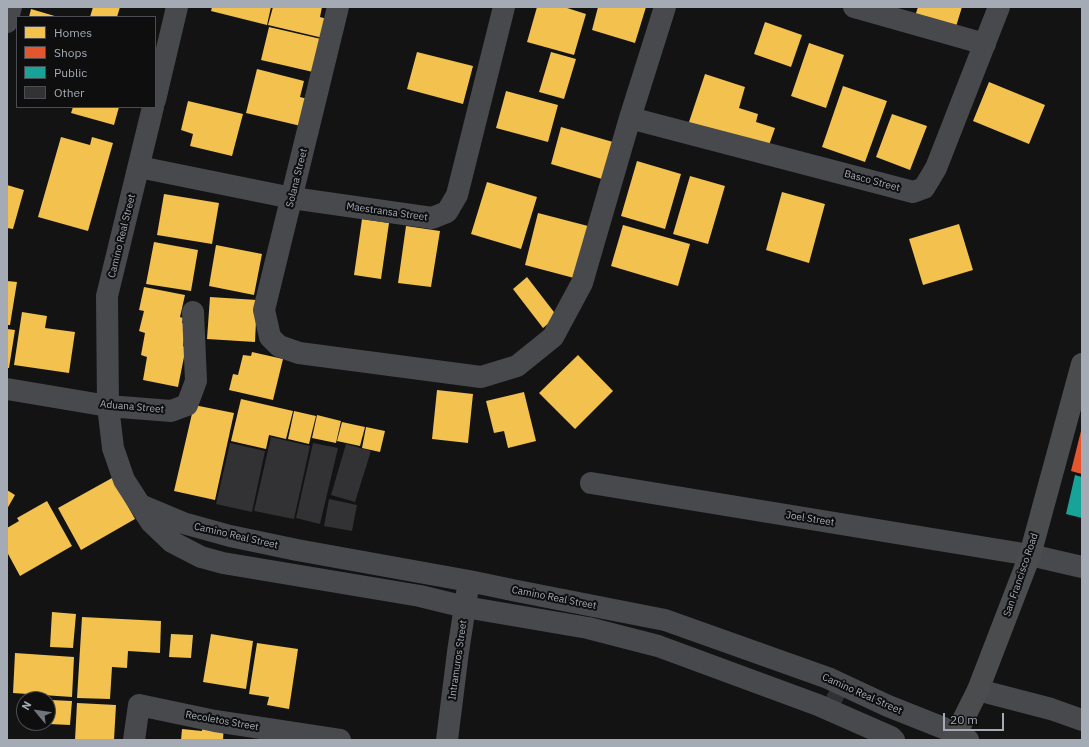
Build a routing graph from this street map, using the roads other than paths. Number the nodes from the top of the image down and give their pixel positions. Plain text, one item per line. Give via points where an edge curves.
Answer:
1 (11, 7) edge
2 (177, 7) edge
3 (338, 7) edge
4 (504, 7) edge
5 (665, 7) edge
6 (854, 7) edge
7 (999, 7) edge
8 (7, 22) edge
9 (985, 44) junction
10 (156, 96) edge
11 (153, 108) edge
12 (630, 118) junction
13 (139, 167) junction
14 (292, 198) junction
15 (193, 312) dead end
16 (1082, 364) edge
17 (7, 389) edge
18 (108, 406) junction
19 (591, 483) dead end
20 (139, 504) junction
21 (1030, 555) junction
22 (1082, 567) edge
23 (469, 581) junction
24 (465, 606) junction
25 (657, 618) junction
26 (649, 644) junction
27 (978, 690) junction
28 (1082, 720) edge
29 (959, 738) edge
30 (134, 740) edge
31 (340, 740) edge
32 (447, 740) edge
33 (894, 740) edge

1 - 8 street
2 - 10 street
3 - 14 street, Solana Street
4 - 14 street, Maestransa Street via 457,195 447,212 432,218
5 - 12 street
6 - 9 street
7 - 9 street, Basco Street
9 - 12 street, Basco Street via 936,168 924,188 913,192
11 - 13 street, Camino Real Street
12 - 14 street, Solana Street via 582,283 553,336 517,366 481,377 299,353 279,346 270,338 264,310
13 - 14 street, Maestransa Street
13 - 18 street, Camino Real Street via 108,296
15 - 18 street, Aduana Street via 196,381 187,406 171,411
16 - 21 main road, San Francisco Road
17 - 18 street, Aduana Street
18 - 20 street, Camino Real Street via 113,448 124,480
19 - 21 street, Joel Street
20 - 23 street, Camino Real Street via 183,523 230,536
20 - 24 street, Camino Real Street via 151,522 172,542 201,557 222,563 420,596
21 - 22 street, Joel Street
21 - 27 main road, San Francisco Road
23 - 24 street, Intramuros Street
23 - 25 street, Camino Real Street
24 - 26 street, Camino Real Street via 588,628
24 - 32 street, Intramuros Street
25 - 26 street
25 - 29 street, Camino Real Street via 828,678
26 - 33 street, Camino Real Street via 818,705
27 - 28 street
27 - 29 main road, San Francisco Road
30 - 31 street, Recoletos Street via 139,705 215,722

